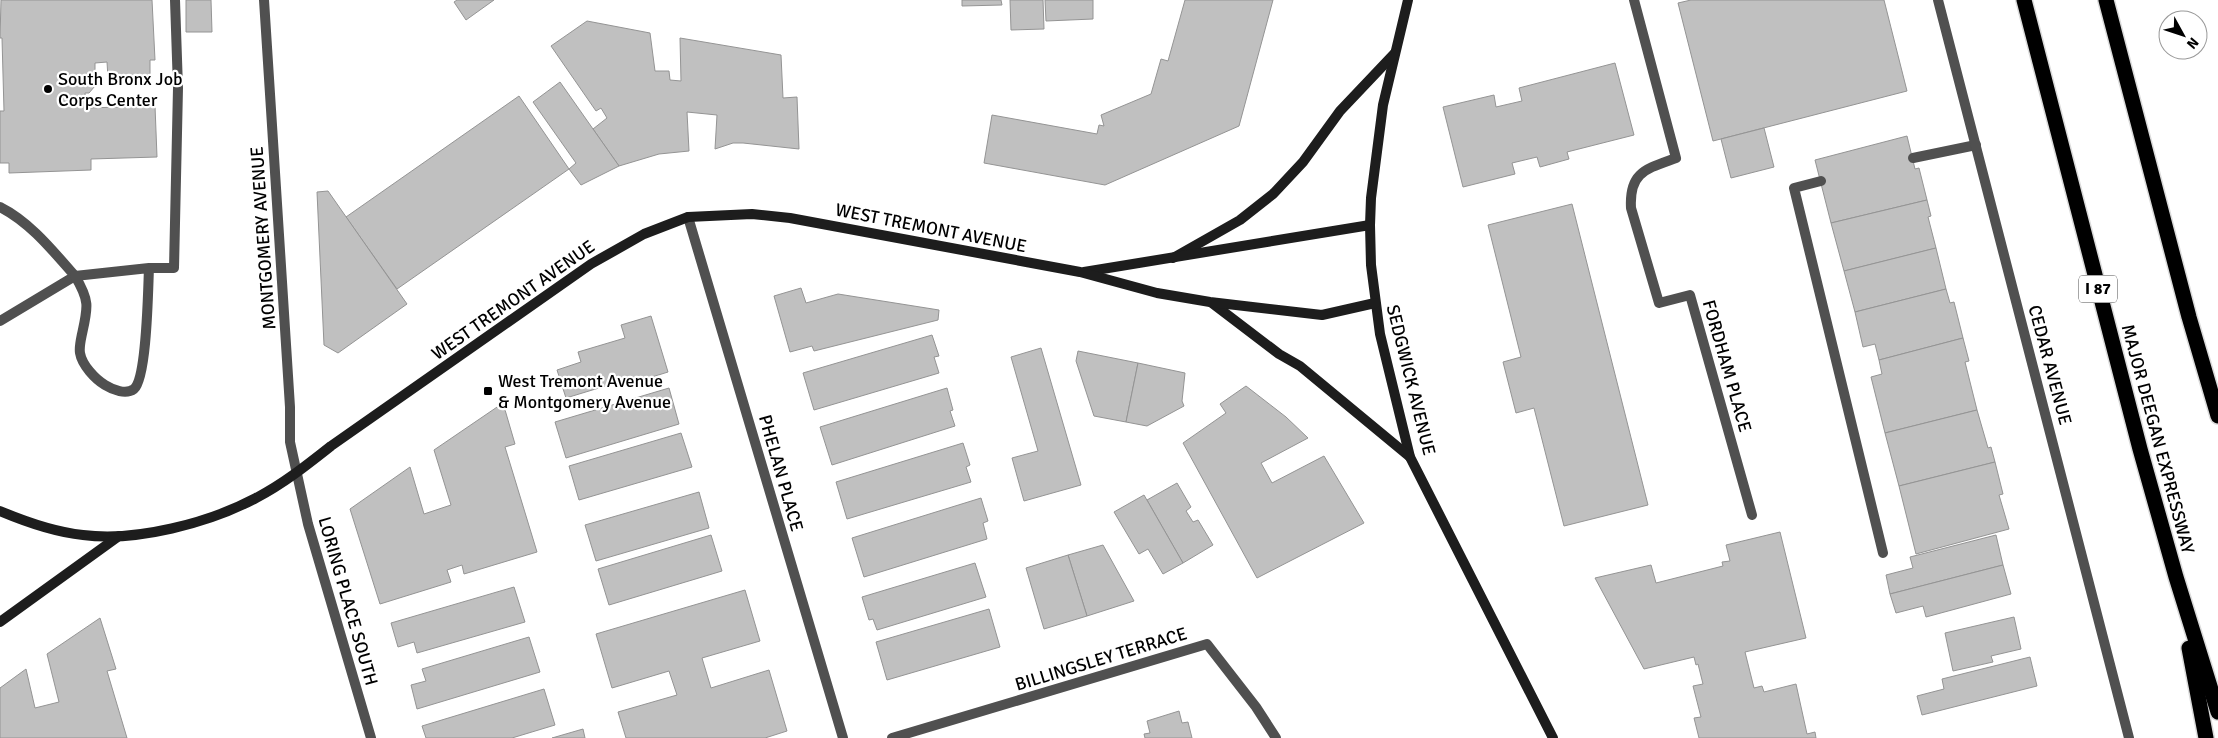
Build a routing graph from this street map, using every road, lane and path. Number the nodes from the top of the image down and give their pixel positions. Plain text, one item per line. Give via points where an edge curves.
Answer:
1 (175, 0) edge
2 (264, 0) edge
3 (1408, 0) edge
4 (1634, 0) edge
5 (1938, 0) edge
6 (2024, 0) edge
7 (2106, 0) edge
8 (1395, 53) junction
9 (1976, 145) junction
10 (1913, 158) dead end
11 (1821, 182) dead end
12 (0, 207) edge
13 (688, 217) junction
14 (1370, 225) junction
15 (1173, 258) junction
16 (149, 268) junction
17 (1080, 272) junction
18 (75, 276) junction
19 (1210, 302) junction
20 (1375, 303) junction
21 (0, 320) edge
22 (2218, 416) edge
23 (1410, 457) junction
24 (296, 473) junction
25 (0, 511) edge
26 (1752, 515) dead end
27 (119, 536) junction
28 (1883, 554) dead end
29 (2176, 578) junction
30 (0, 622) edge
31 (2218, 712) edge
32 (371, 738) edge
33 (843, 738) edge
34 (892, 738) edge
35 (1276, 738) edge
36 (1553, 738) edge
37 (2128, 738) edge
38 (2206, 738) edge

1 - 16 street via 178,88 174,268
2 - 24 street, MONTGOMERY AVENUE via 290,442
3 - 8 main road, SEDGWICK AVENUE
4 - 26 street, FORDHAM PLACE via 1676,158 1642,173 1634,182 1632,208 1659,302 1690,295
5 - 9 street, CEDAR AVENUE
6 - 29 highway, MAJOR DEEGAN EXPRESSWAY / I 87
7 - 22 highway
8 - 14 main road, SEDGWICK AVENUE via 1375,160
8 - 15 main road via 1340,111 1303,162 1272,194 1240,220
9 - 10 street
9 - 37 street, CEDAR AVENUE
11 - 28 street via 1794,188
12 - 18 street via 28,226
13 - 17 main road, WEST TREMONT AVENUE via 752,214 790,218
13 - 24 main road, WEST TREMONT AVENUE via 644,234 591,264
13 - 33 street, PHELAN PLACE
14 - 15 main road, WEST TREMONT AVENUE
14 - 20 main road, SEDGWICK AVENUE
15 - 17 main road, WEST TREMONT AVENUE
16 - 18 street
16 - 18 street via 143,363 139,381 129,392 104,385 87,368 80,353 87,311 85,293
17 - 19 main road, WEST TREMONT AVENUE via 1157,293
18 - 21 street
19 - 20 main road, WEST TREMONT AVENUE via 1322,315
19 - 23 main road via 1300,366
20 - 23 main road, SEDGWICK AVENUE
23 - 36 main road, SEDGWICK AVENUE
24 - 27 main road, WEST TREMONT AVENUE via 256,498 220,513 185,524
24 - 32 street, LORING PLACE SOUTH
25 - 27 main road, WEST TREMONT AVENUE via 47,528 84,536
27 - 30 main road
29 - 31 highway, MAJOR DEEGAN EXPRESSWAY / I 87
29 - 38 highway
34 - 35 street, BILLINGSLEY TERRACE via 1207,644

